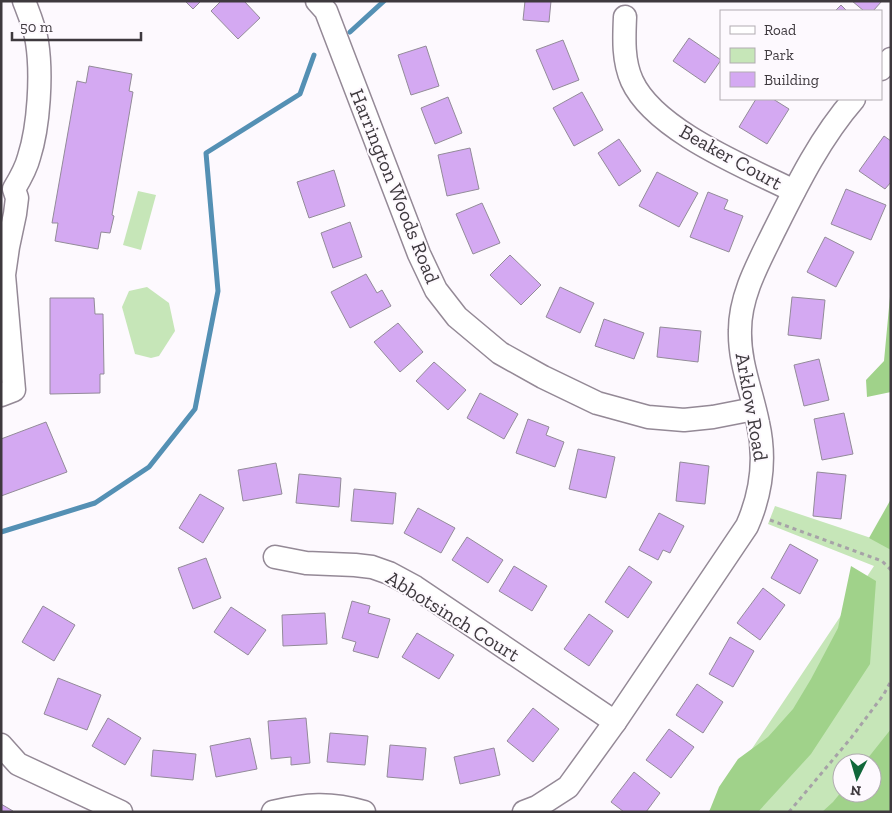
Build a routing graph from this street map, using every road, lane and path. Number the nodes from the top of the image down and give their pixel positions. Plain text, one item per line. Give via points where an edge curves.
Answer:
1 (24, 1) edge
2 (317, 1) edge
3 (625, 17) dead end
4 (891, 59) edge
5 (882, 68) edge
6 (853, 100) edge
7 (8, 188) edge
8 (794, 191) junction
9 (1, 395) edge
10 (754, 409) junction
11 (765, 518) dead end
12 (274, 557) dead end
13 (891, 570) edge
14 (891, 681) edge
15 (615, 722) junction
16 (1, 745) edge
17 (121, 812) edge
18 (273, 812) edge
19 (364, 812) edge
20 (524, 812) edge
21 (789, 812) edge

1 - 7 street via 37,41 38,100 29,157 23,174
2 - 10 street, Harrington Woods Road via 326,11 419,254 436,290 458,317 500,353 597,403 648,417 684,420
3 - 8 street, Beaker Court via 626,63 632,82 644,101 696,141
4 - 5 street
6 - 8 street, Arklow Road via 838,117
7 - 9 street via 17,198 4,275 14,390
8 - 10 street, Arklow Road via 753,275 741,312 742,354
10 - 15 street, Arklow Road via 762,444 763,468 750,519
11 - 13 path via 882,561
12 - 15 street, Abbotsinch Court via 306,563 355,565 389,573 415,587
14 - 21 path via 851,738
15 - 20 street, Arklow Road via 568,787 538,807
16 - 17 street via 18,764
18 - 19 street via 321,805

